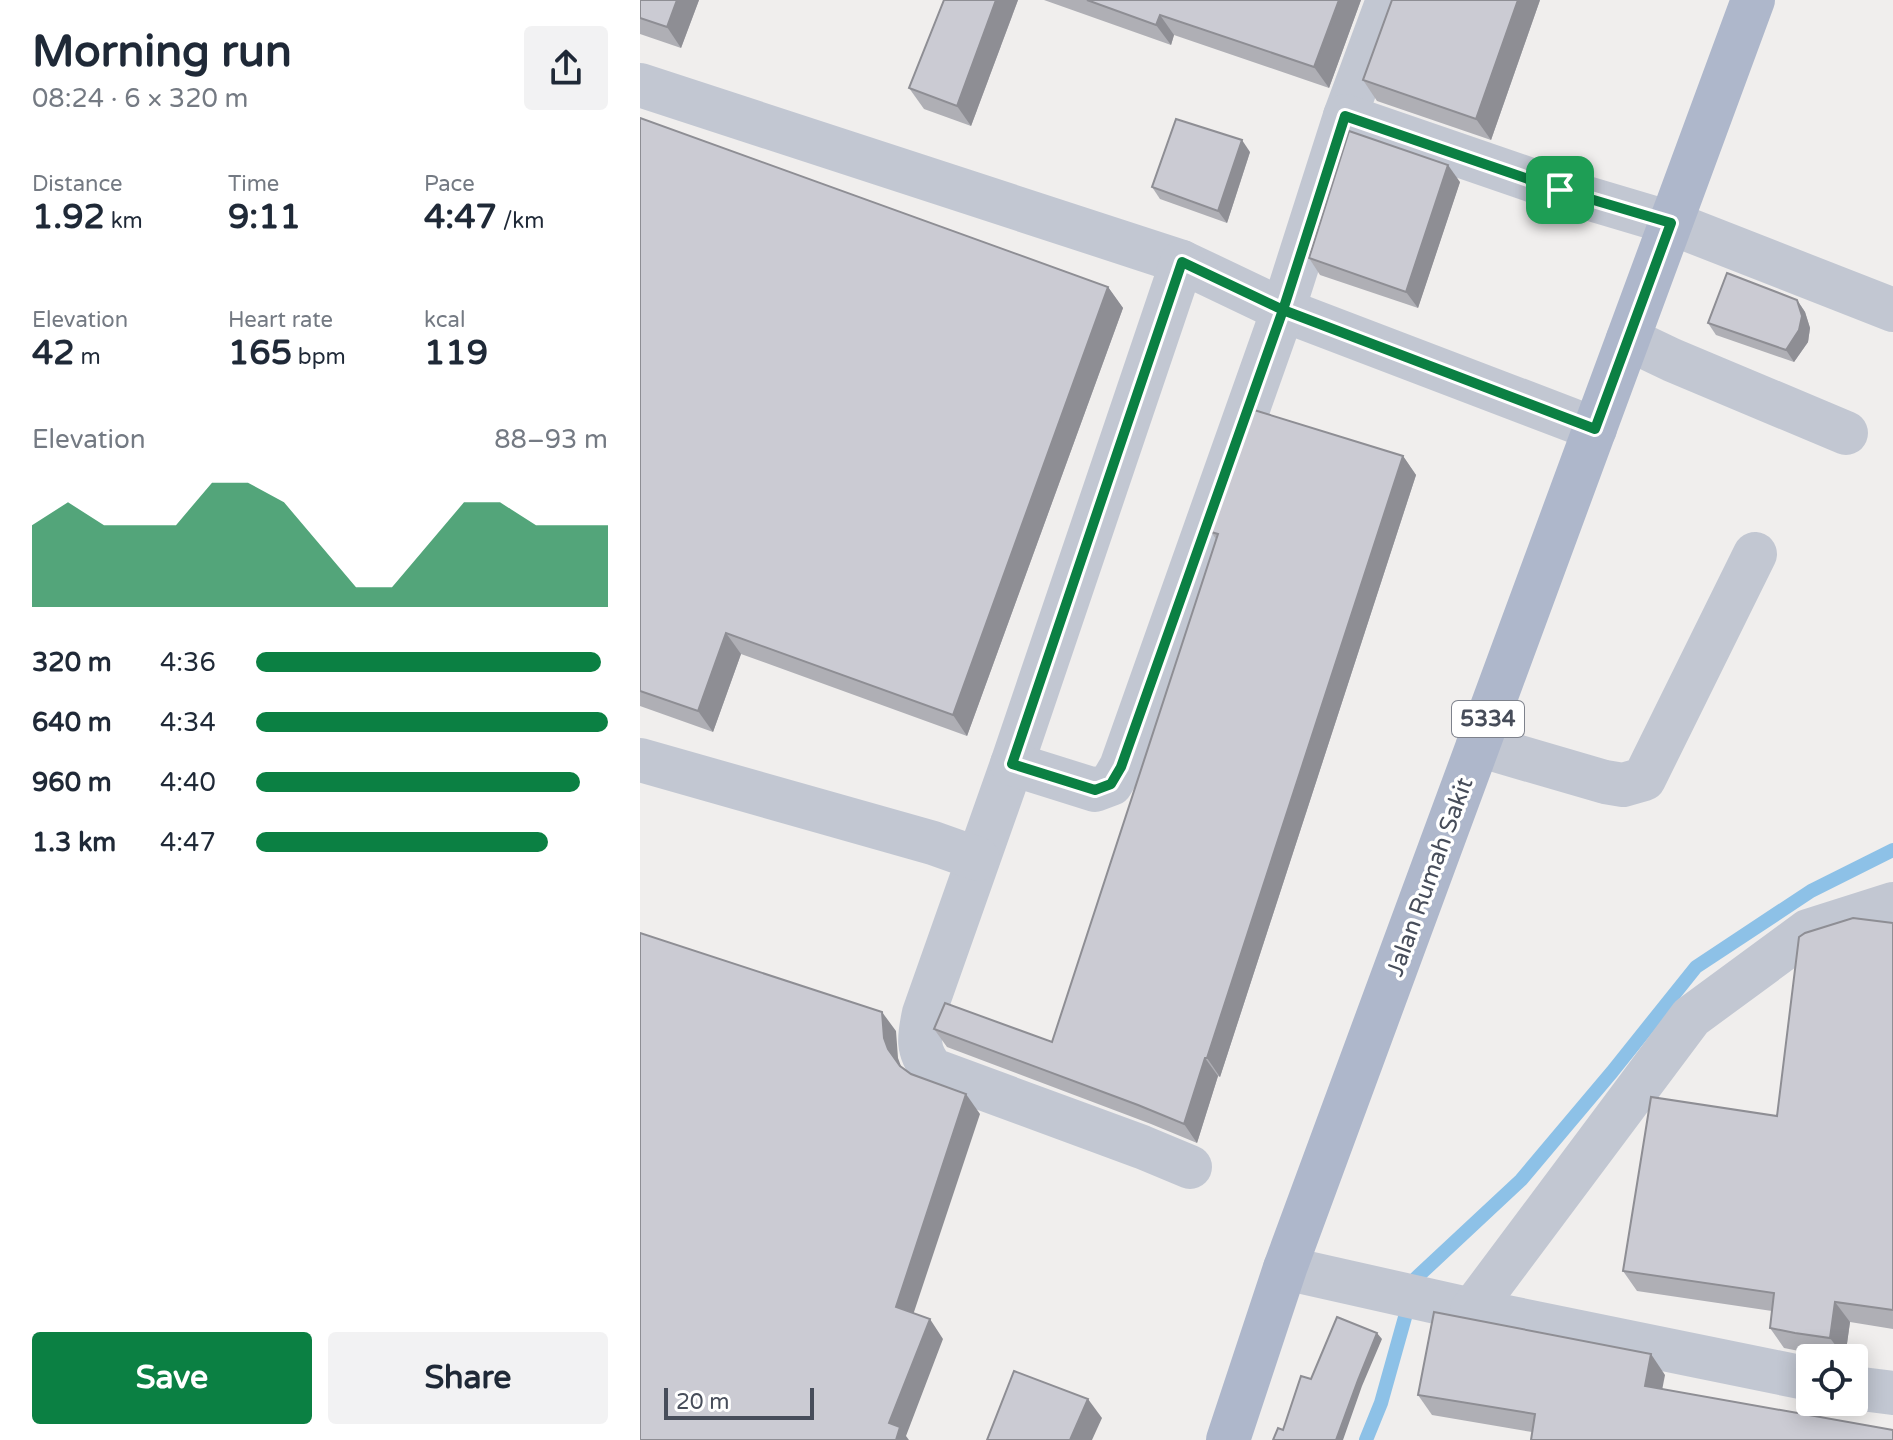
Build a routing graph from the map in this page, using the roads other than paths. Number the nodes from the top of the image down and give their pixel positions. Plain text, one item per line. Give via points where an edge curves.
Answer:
1 (1388, 0) edge
2 (1753, 0) edge
3 (640, 85) edge
4 (1345, 116) junction
5 (1671, 223) junction
6 (1182, 262) junction
7 (1283, 310) junction
8 (1893, 310) edge
9 (1628, 339) junction
10 (1595, 429) junction
11 (1846, 433) dead end
12 (1755, 554) dead end
13 (1478, 745) junction
14 (640, 760) edge
15 (1012, 764) junction
16 (978, 859) junction
17 (1893, 904) edge
18 (1190, 1167) dead end
19 (1285, 1268) junction
20 (1472, 1310) junction
21 (1796, 1376) edge
22 (1868, 1390) edge
23 (1893, 1393) edge
24 (1228, 1440) edge

1 - 4 lane
2 - 5 main road, Jalan Rumah Sakit / 5334
3 - 6 lane
4 - 5 lane
4 - 7 lane
5 - 8 lane
5 - 9 main road, Jalan Rumah Sakit / 5334
6 - 7 lane
6 - 15 lane
7 - 10 lane
7 - 15 lane via 1111,784 1095,790
9 - 10 main road, Jalan Rumah Sakit / 5334
9 - 11 lane
10 - 13 main road, Jalan Rumah Sakit / 5334
12 - 13 lane via 1644,779 1623,785 1605,782
13 - 19 main road, Jalan Rumah Sakit / 5334
14 - 16 lane
15 - 16 lane
16 - 18 lane via 924,1013 924,1060 933,1070
17 - 20 lane via 1808,931 1691,1017
19 - 20 lane
19 - 24 main road, Jalan Rumah Sakit / 5334
20 - 21 lane
22 - 23 lane

